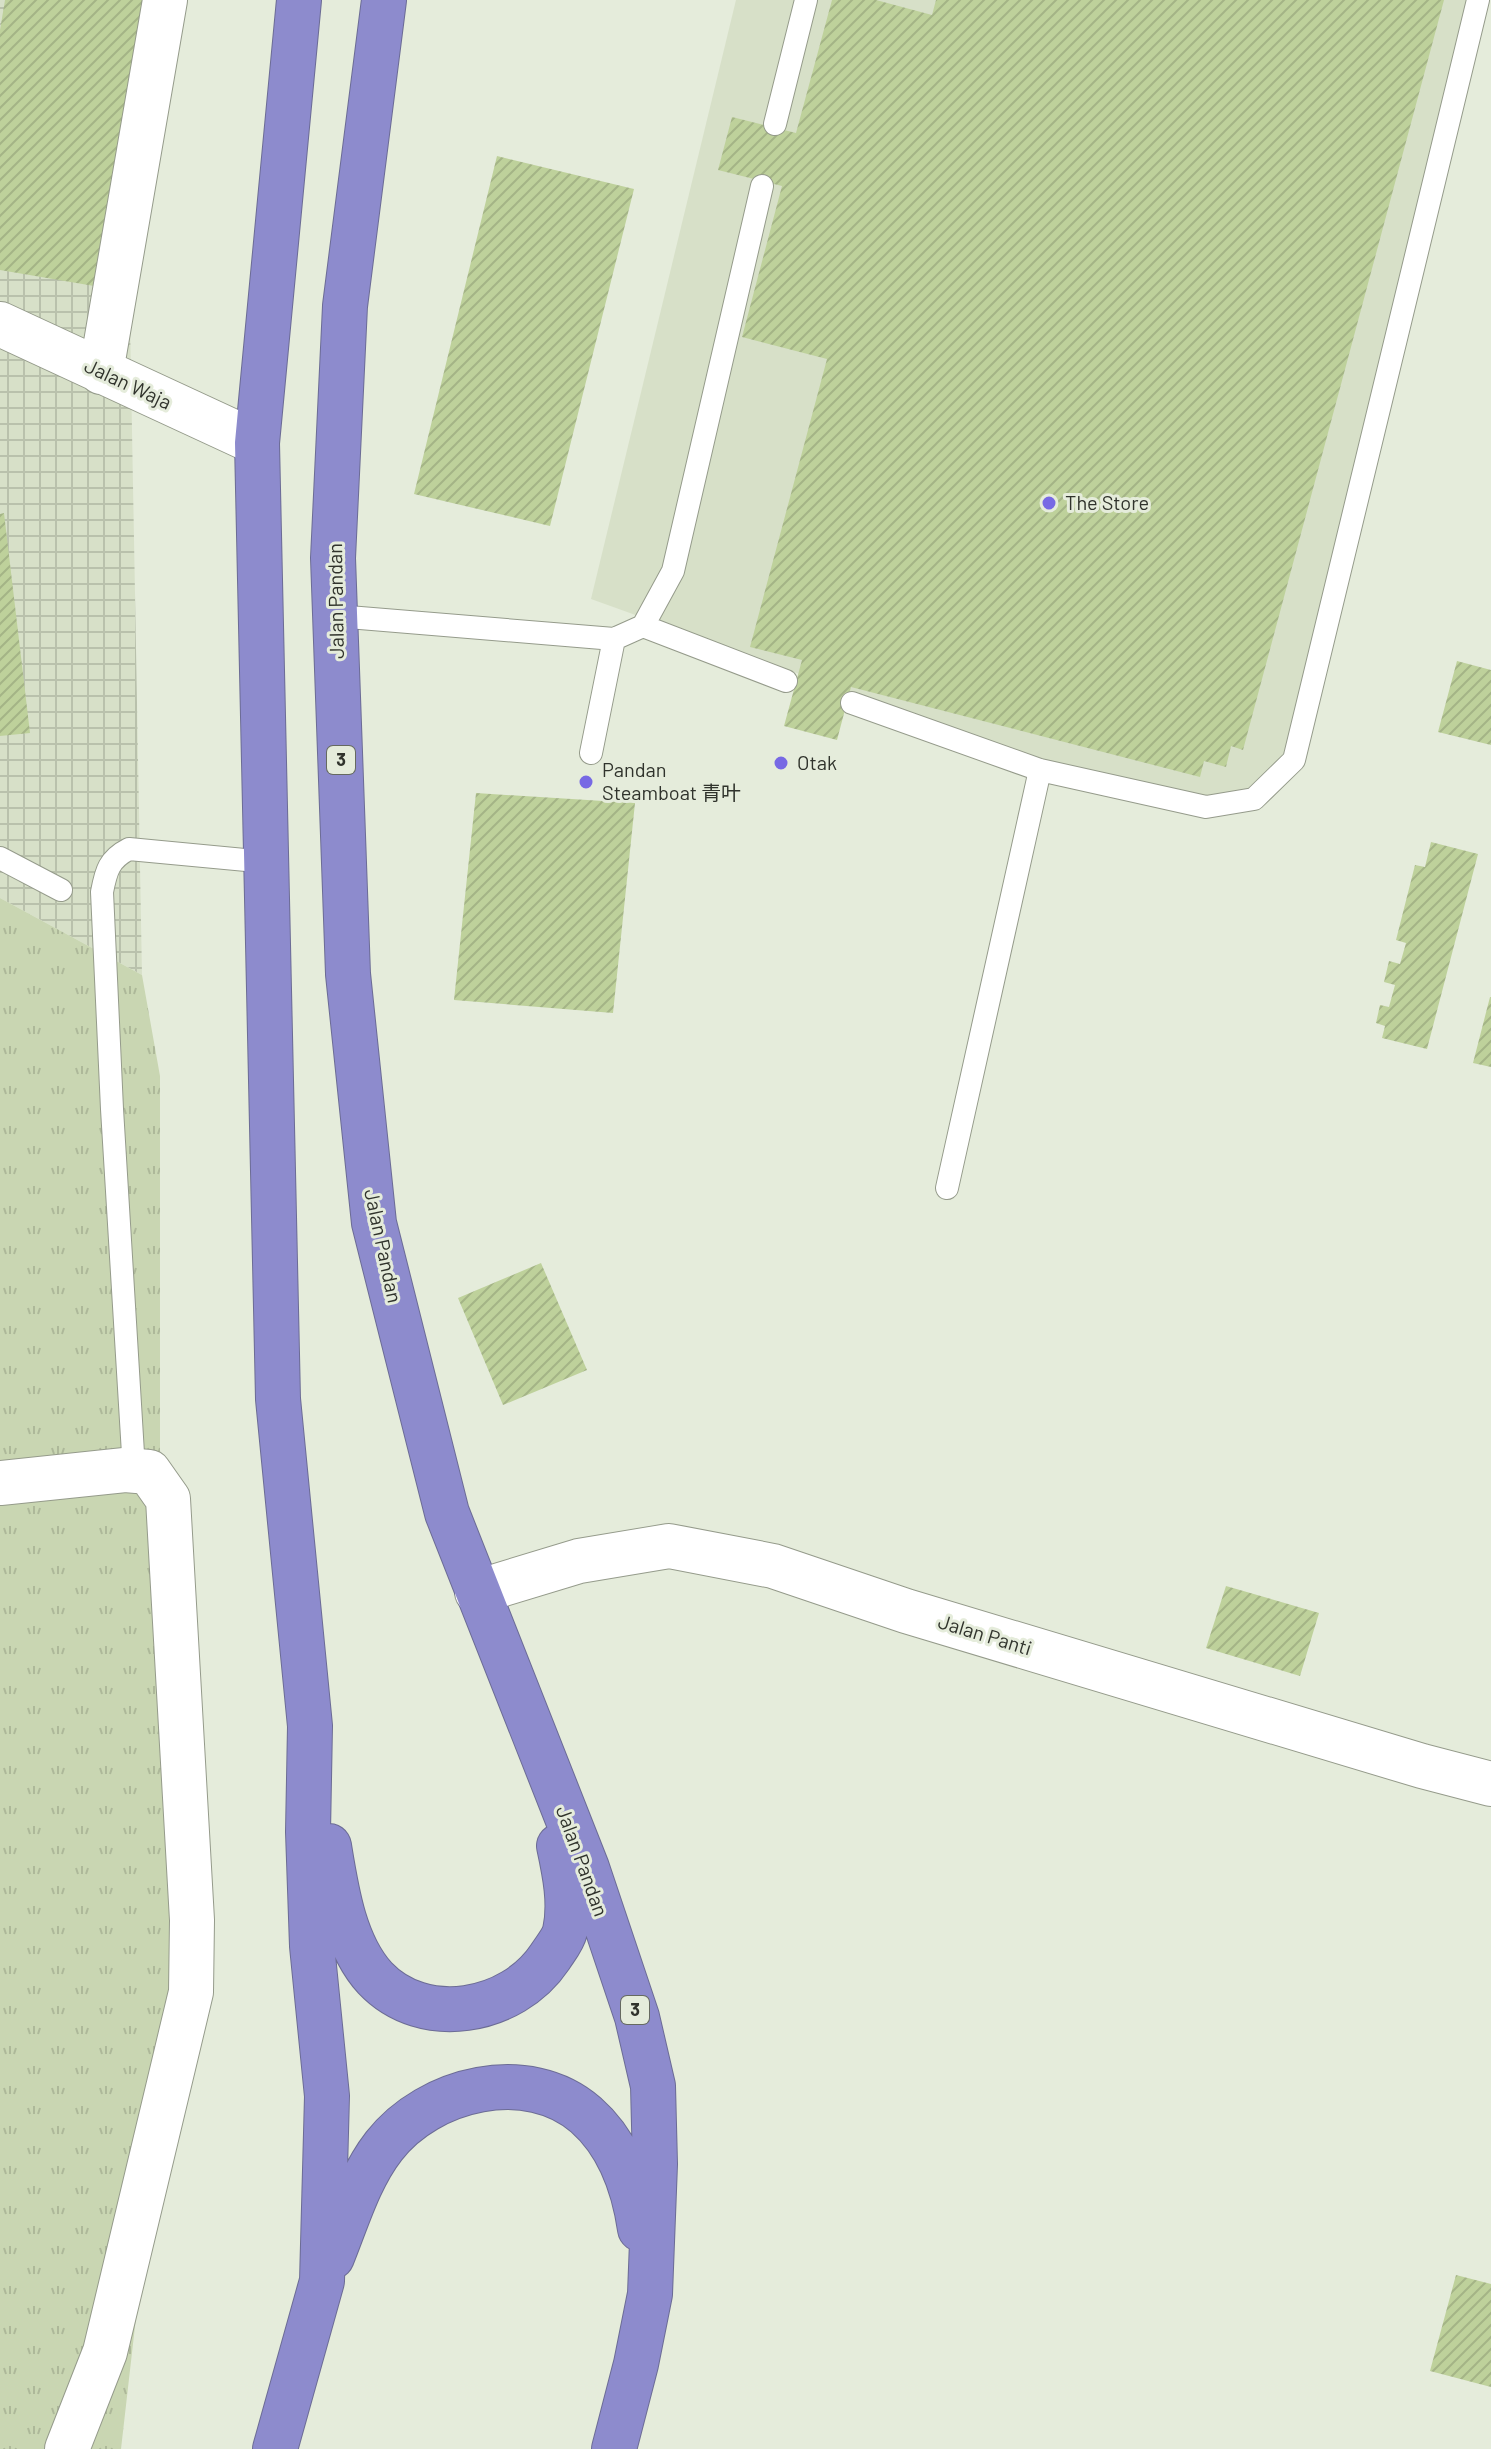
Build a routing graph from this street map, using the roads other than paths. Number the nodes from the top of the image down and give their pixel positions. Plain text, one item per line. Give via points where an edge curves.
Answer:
1 (165, 0) edge
2 (299, 0) edge
3 (384, 0) edge
4 (806, 0) edge
5 (1478, 0) edge
6 (775, 124) dead end
7 (762, 186) dead end
8 (0, 324) edge
9 (101, 372) junction
10 (257, 443) junction
11 (336, 616) junction
12 (643, 626) junction
13 (614, 639) junction
14 (786, 681) dead end
15 (852, 703) dead end
16 (591, 753) dead end
17 (1040, 770) junction
18 (0, 858) edge
19 (266, 862) junction
20 (61, 890) dead end
21 (947, 1188) dead end
22 (134, 1470) junction
23 (0, 1483) edge
24 (477, 1592) junction
25 (310, 1726) junction
26 (536, 1742) junction
27 (1491, 1784) edge
28 (322, 2281) junction
29 (650, 2294) junction
30 (67, 2449) edge
31 (275, 2449) edge
32 (614, 2449) edge

1 - 9 street
2 - 10 highway
3 - 11 highway, Jalan Pandan / 3 via 345,306 333,558
4 - 6 lane
5 - 17 lane via 1294,760 1254,799 1206,807
7 - 12 lane via 673,571
8 - 9 street, Jalan Waja
9 - 10 street, Jalan Waja
10 - 19 highway
11 - 13 lane
11 - 24 highway, Jalan Pandan / 3 via 348,974 374,1223 447,1513
12 - 13 lane
12 - 14 lane
13 - 16 lane
15 - 17 lane
17 - 21 lane
18 - 20 lane
19 - 22 lane via 129,849 106,869 102,892 112,1109
19 - 25 highway via 278,1399
22 - 23 street
22 - 30 street via 149,1472 168,1499 192,1920 191,1992 105,2352
24 - 26 highway, Jalan Pandan / 3
24 - 27 street, Jalan Panti via 579,1561 669,1546 713,1554 773,1566 906,1611
25 - 26 highway via 335,1881 359,1955 391,1993 419,2006 447,2009 499,2000 546,1963 565,1934 568,1893
25 - 28 highway via 312,1946 327,2096
26 - 29 highway, Jalan Pandan / 3 via 587,1868 646,2048 655,2120
28 - 29 highway via 364,2178 384,2145 411,2119 437,2101 477,2088 534,2090 563,2098 597,2126 617,2155 637,2209
28 - 31 highway
29 - 32 highway, Jalan Pandan / 3

